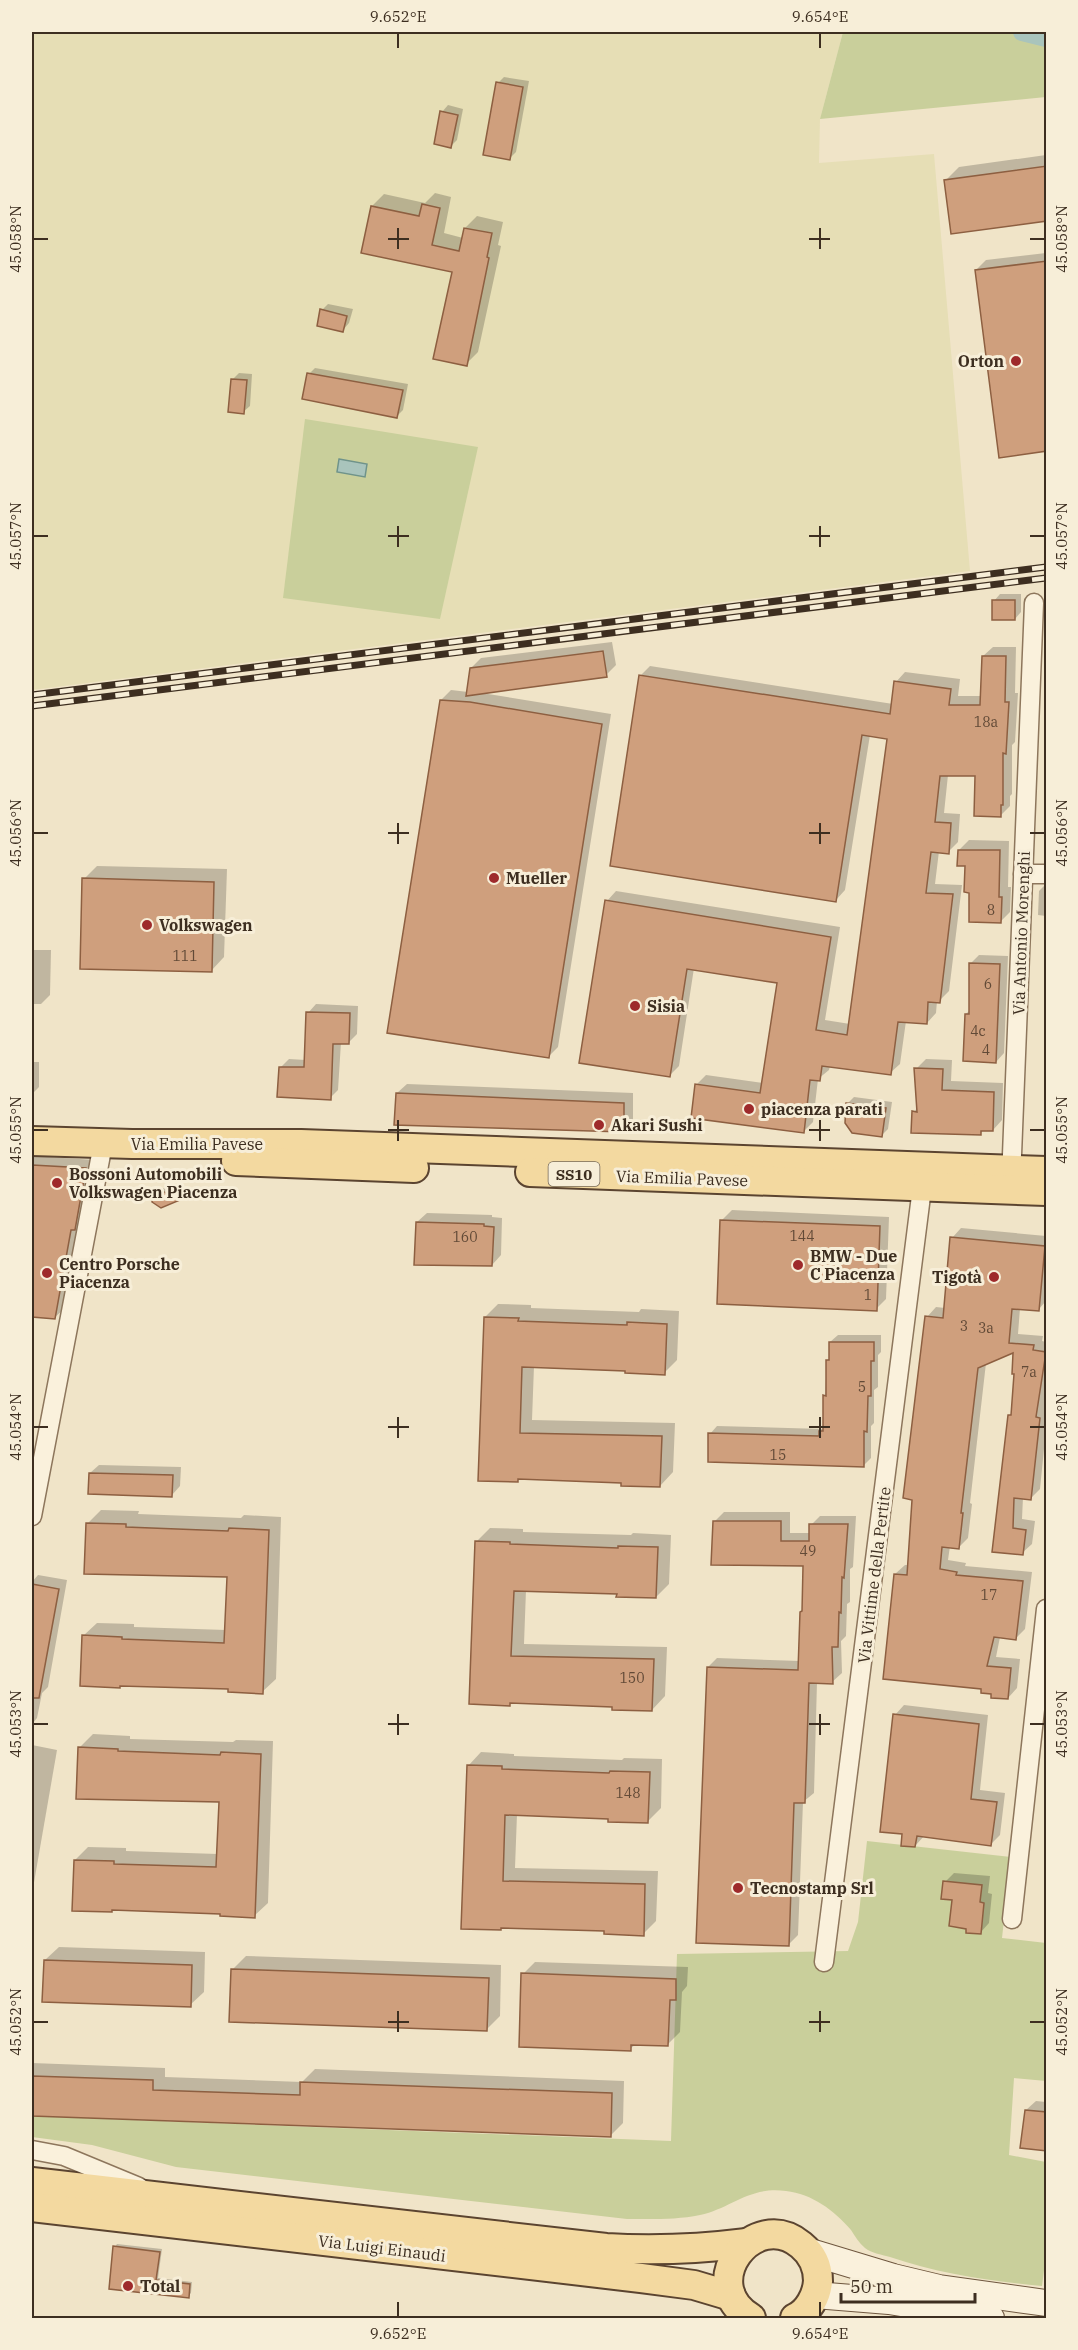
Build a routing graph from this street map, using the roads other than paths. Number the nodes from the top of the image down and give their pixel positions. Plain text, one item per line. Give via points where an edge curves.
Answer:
1 (1034, 603) dead end
2 (1023, 873) junction
3 (1047, 874) edge
4 (32, 1141) edge
5 (103, 1144) junction
6 (1047, 1171) edge
7 (1011, 1180) junction
8 (922, 1188) junction
9 (1047, 1191) edge
10 (32, 1516) edge
11 (1047, 1610) edge
12 (1040, 1722) edge
13 (1012, 1919) dead end
14 (824, 1962) dead end
15 (32, 2150) edge
16 (32, 2182) edge
17 (165, 2199) junction
18 (32, 2207) edge
19 (747, 2243) junction
20 (807, 2251) junction
21 (731, 2296) junction
22 (1047, 2303) edge
23 (807, 2310) edge
24 (751, 2319) edge
25 (991, 2319) edge

1 - 2 street, Via Antonio Morenghi
2 - 3 street
2 - 7 street, Via Antonio Morenghi
4 - 5 main road, Via Emilia Pavese / SS10
5 - 7 main road, Via Emilia Pavese / SS10 via 301,1144
5 - 8 main road, Via Emilia Pavese / SS10 via 260,1164
5 - 10 street
6 - 7 main road, Via Emilia Pavese / SS10
7 - 8 main road, Via Emilia Pavese / SS10
7 - 9 main road, Via Emilia Pavese / SS10
8 - 14 street, Via Vittime della Pertite
11 - 12 street
12 - 13 street
15 - 17 street, Via Luigi Einaudi via 64,2156
16 - 17 main road, Via Luigi Einaudi
17 - 19 main road, Via Luigi Einaudi via 606,2248 656,2251
18 - 21 main road, Via Luigi Einaudi via 641,2278 694,2285
19 - 20 main road, Via Luigi Einaudi via 759,2237 785,2236
19 - 21 main road via 730,2267
20 - 22 main road, Via Luigi Einaudi via 939,2288
20 - 23 main road via 817,2272
21 - 24 main road via 736,2307
23 - 25 main road via 889,2301

